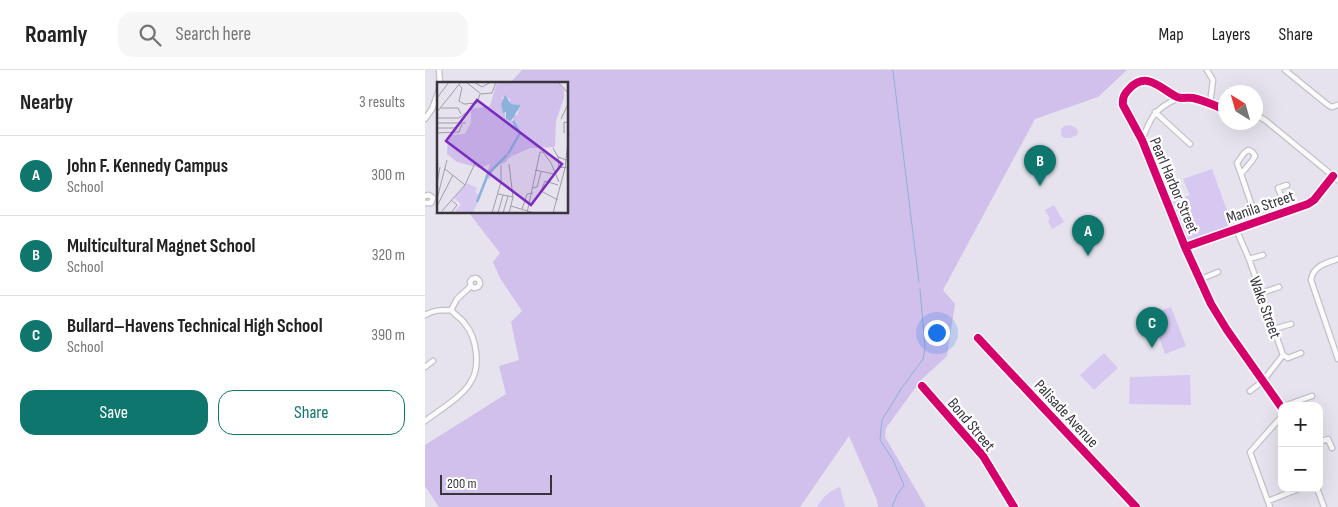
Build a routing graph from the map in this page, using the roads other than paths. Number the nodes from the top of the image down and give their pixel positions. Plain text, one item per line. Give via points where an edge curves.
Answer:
1 (1207, 70) edge
2 (1285, 70) edge
3 (437, 95) edge
4 (1179, 98) junction
5 (1210, 104) junction
6 (1338, 105) edge
7 (1218, 107) edge
8 (1155, 112) junction
9 (425, 119) edge
10 (1263, 119) edge
11 (1142, 140) junction
12 (1190, 144) dead end
13 (1241, 174) junction
14 (1333, 176) junction
15 (1338, 180) edge
16 (1287, 185) dead end
17 (425, 196) edge
18 (425, 203) edge
19 (1287, 210) junction
20 (1257, 221) junction
21 (1237, 229) junction
22 (1185, 247) junction
23 (1263, 254) dead end
24 (1249, 259) junction
25 (1338, 259) edge
26 (1217, 272) dead end
27 (1199, 280) junction
28 (471, 286) dead end
29 (1279, 287) dead end
30 (1261, 294) junction
31 (451, 310) junction
32 (425, 315) edge
33 (1291, 324) dead end
34 (1274, 329) junction
35 (979, 338) dead end
36 (1301, 353) dead end
37 (1283, 355) junction
38 (1338, 359) edge
39 (433, 361) dead end
40 (425, 367) edge
41 (1263, 381) junction
42 (922, 386) dead end
43 (1250, 390) dead end
44 (1312, 396) dead end
45 (1278, 402) edge
46 (1296, 402) edge
47 (1278, 420) edge
48 (425, 421) edge
49 (1323, 440) edge
50 (1331, 448) dead end
51 (1291, 492) edge
52 (1318, 492) edge
53 (1267, 501) junction
54 (1014, 507) edge
55 (1136, 507) edge
56 (1269, 507) edge
57 (1324, 507) edge

1 - 5 street via 1213,80
2 - 6 street via 1328,105
3 - 9 street
4 - 5 street, Pearl Harbor Street
4 - 8 street
4 - 11 street, Pearl Harbor Street via 1155,82 1139,80 1132,85 1122,99 1123,105
5 - 7 street, Pearl Harbor Street
8 - 11 street
8 - 12 street
10 - 14 street
11 - 22 street, Pearl Harbor Street
13 - 13 street via 1255,156 1251,151 1247,150 1237,163
13 - 20 street
14 - 15 street
14 - 19 street, Manila Street via 1314,200
16 - 19 street, Manila Street via 1278,188
17 - 18 street via 429,194 433,198 431,203
19 - 20 street, Manila Street
20 - 21 street, Manila Street
21 - 22 street, Manila Street
21 - 24 street, Wake Street
22 - 27 street, Pearl Harbor Street
23 - 24 street
24 - 30 street, Wake Street
25 - 38 street via 1319,266 1311,280
26 - 27 street
27 - 41 street, Pearl Harbor Street via 1227,330
28 - 31 street
29 - 30 street
30 - 34 street, Wake Street
31 - 32 street
31 - 48 street via 465,324 473,339 477,355 475,372 463,392
33 - 34 street
34 - 37 street, Wake Street
35 - 55 street, Palisade Avenue
36 - 37 street via 1288,358
37 - 41 street, Wake Street
39 - 40 street
41 - 43 street, Wake Street
41 - 45 street, Pearl Harbor Street
42 - 54 street, Bond Street via 983,456
44 - 46 street
47 - 53 street via 1250,452
49 - 50 street via 1327,439
51 - 53 street
52 - 57 street
53 - 56 street

